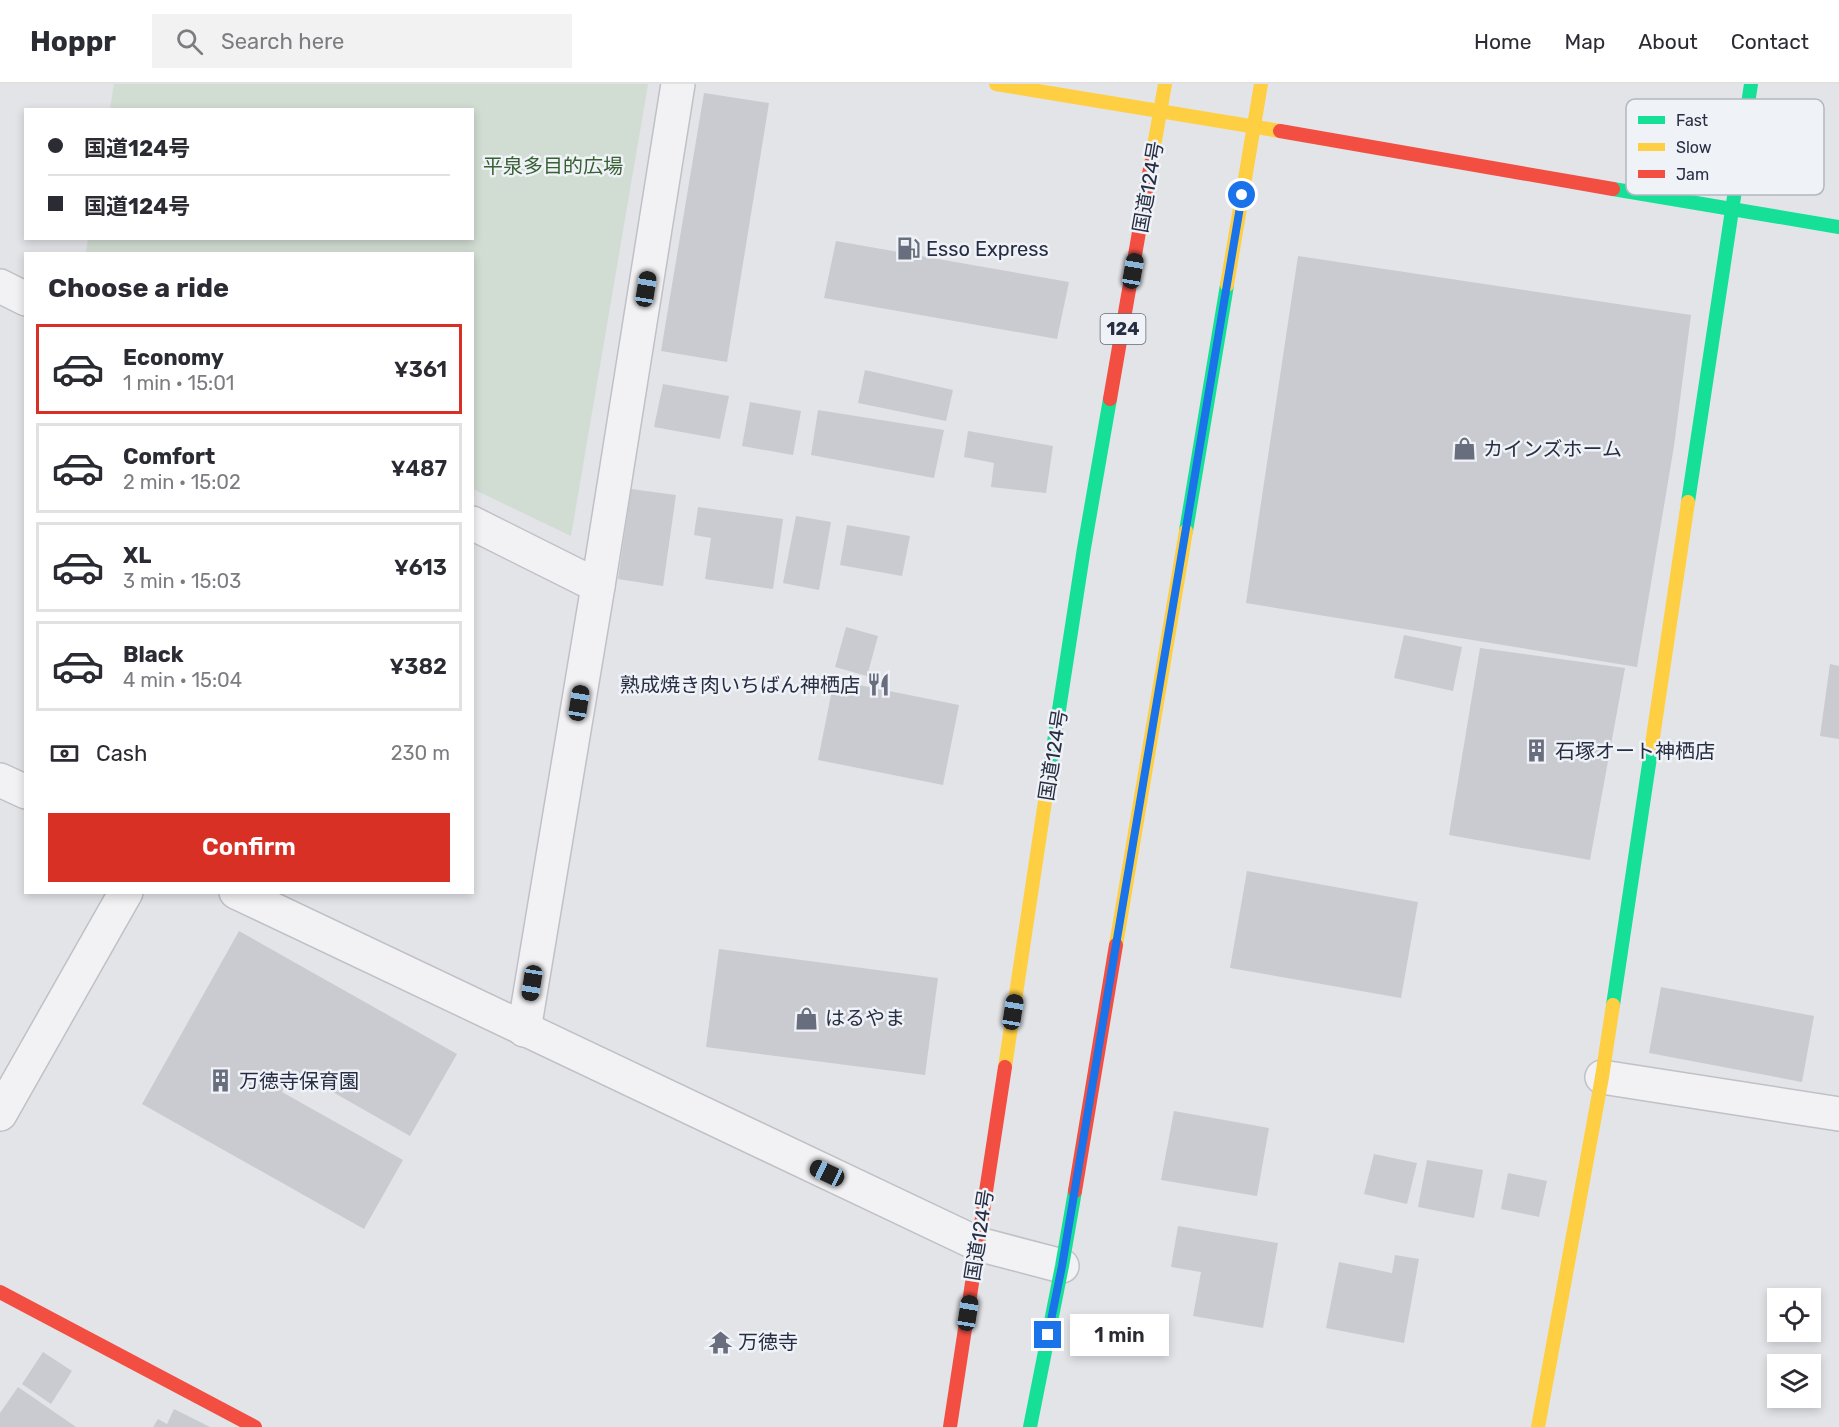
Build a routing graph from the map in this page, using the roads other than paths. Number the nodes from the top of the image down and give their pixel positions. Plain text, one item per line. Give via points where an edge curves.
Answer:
1 (678, 84) edge
2 (996, 84) edge
3 (1165, 84) edge
4 (1261, 84) edge
5 (1751, 84) edge
6 (1749, 99) edge
7 (1161, 110) junction
8 (1254, 125) junction
9 (1626, 191) edge
10 (1647, 195) edge
11 (1733, 195) edge
12 (1731, 210) junction
13 (1839, 227) edge
14 (0, 286) edge
15 (24, 298) edge
16 (474, 524) edge
17 (598, 586) junction
18 (0, 780) edge
19 (24, 791) edge
20 (125, 894) edge
21 (240, 894) edge
22 (524, 1030) junction
23 (1602, 1077) junction
24 (0, 1114) edge
25 (1839, 1114) edge
26 (978, 1244) junction
27 (1062, 1266) junction
28 (0, 1292) edge
29 (255, 1427) edge
30 (950, 1427) edge
31 (1030, 1427) edge
32 (1538, 1427) edge

1 - 17 street
2 - 7 main road
3 - 7 main road, 国道124号 / 124
4 - 8 main road
5 - 6 main road
7 - 8 main road
7 - 26 main road, 国道124号 / 124 via 1084,548
8 - 9 main road
8 - 27 main road
10 - 12 main road
11 - 12 main road
12 - 13 main road
12 - 23 main road
14 - 15 street
16 - 17 street
17 - 22 street
18 - 19 street
20 - 24 street
21 - 22 street
22 - 26 street
23 - 25 street
23 - 32 main road
26 - 27 street
26 - 30 main road, 国道124号 / 124
27 - 31 main road
28 - 29 main road

